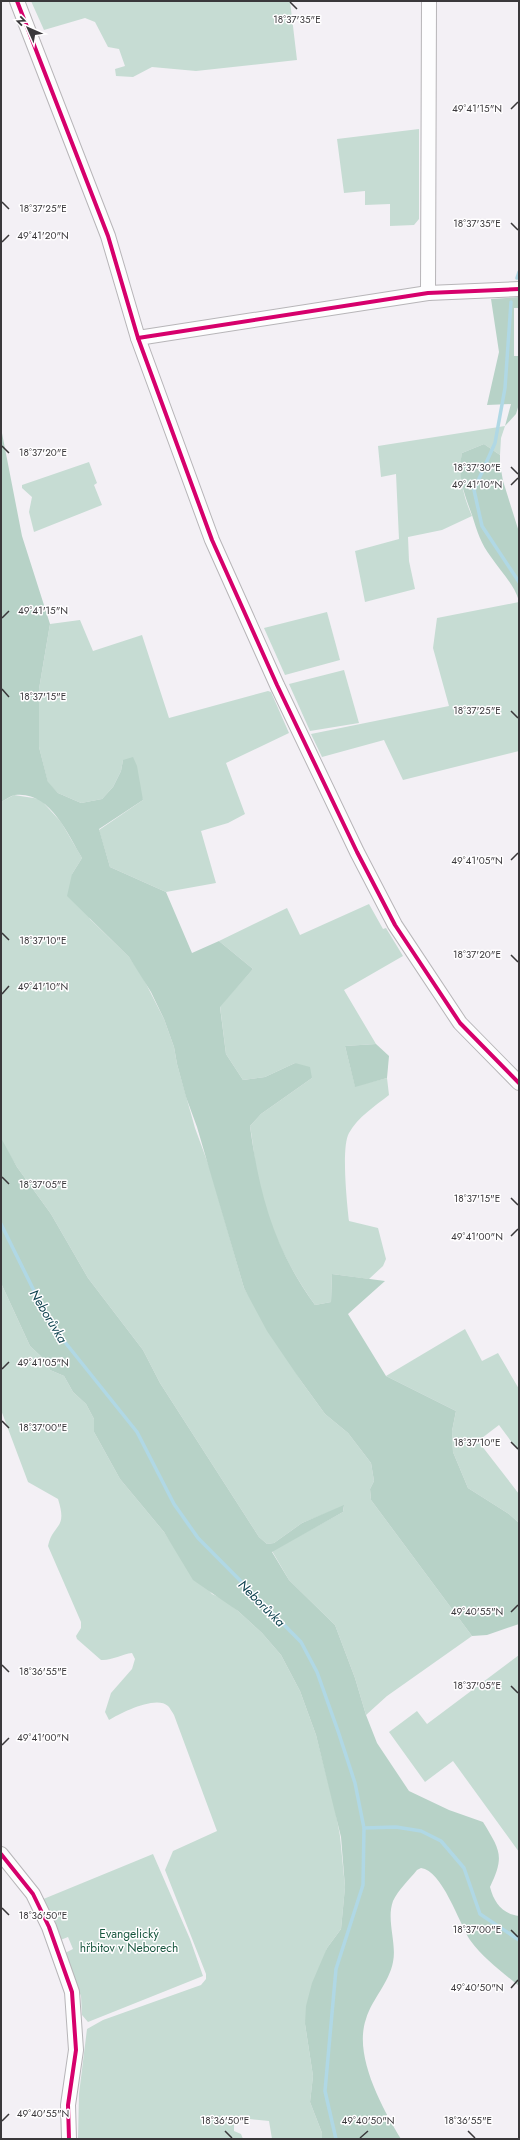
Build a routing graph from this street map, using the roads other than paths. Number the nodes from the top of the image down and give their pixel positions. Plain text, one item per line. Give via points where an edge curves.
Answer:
1 (17, 1) edge
2 (429, 1) edge
3 (519, 289) edge
4 (428, 293) junction
5 (138, 338) junction
6 (519, 1084) edge
7 (1, 1854) edge
8 (69, 2139) edge

1 - 5 street via 108,236
2 - 4 street
3 - 4 street
4 - 5 street
5 - 6 street via 212,540 277,685 357,852 395,925 460,1023
7 - 8 street via 33,1894 72,1992 76,2050 68,2104

